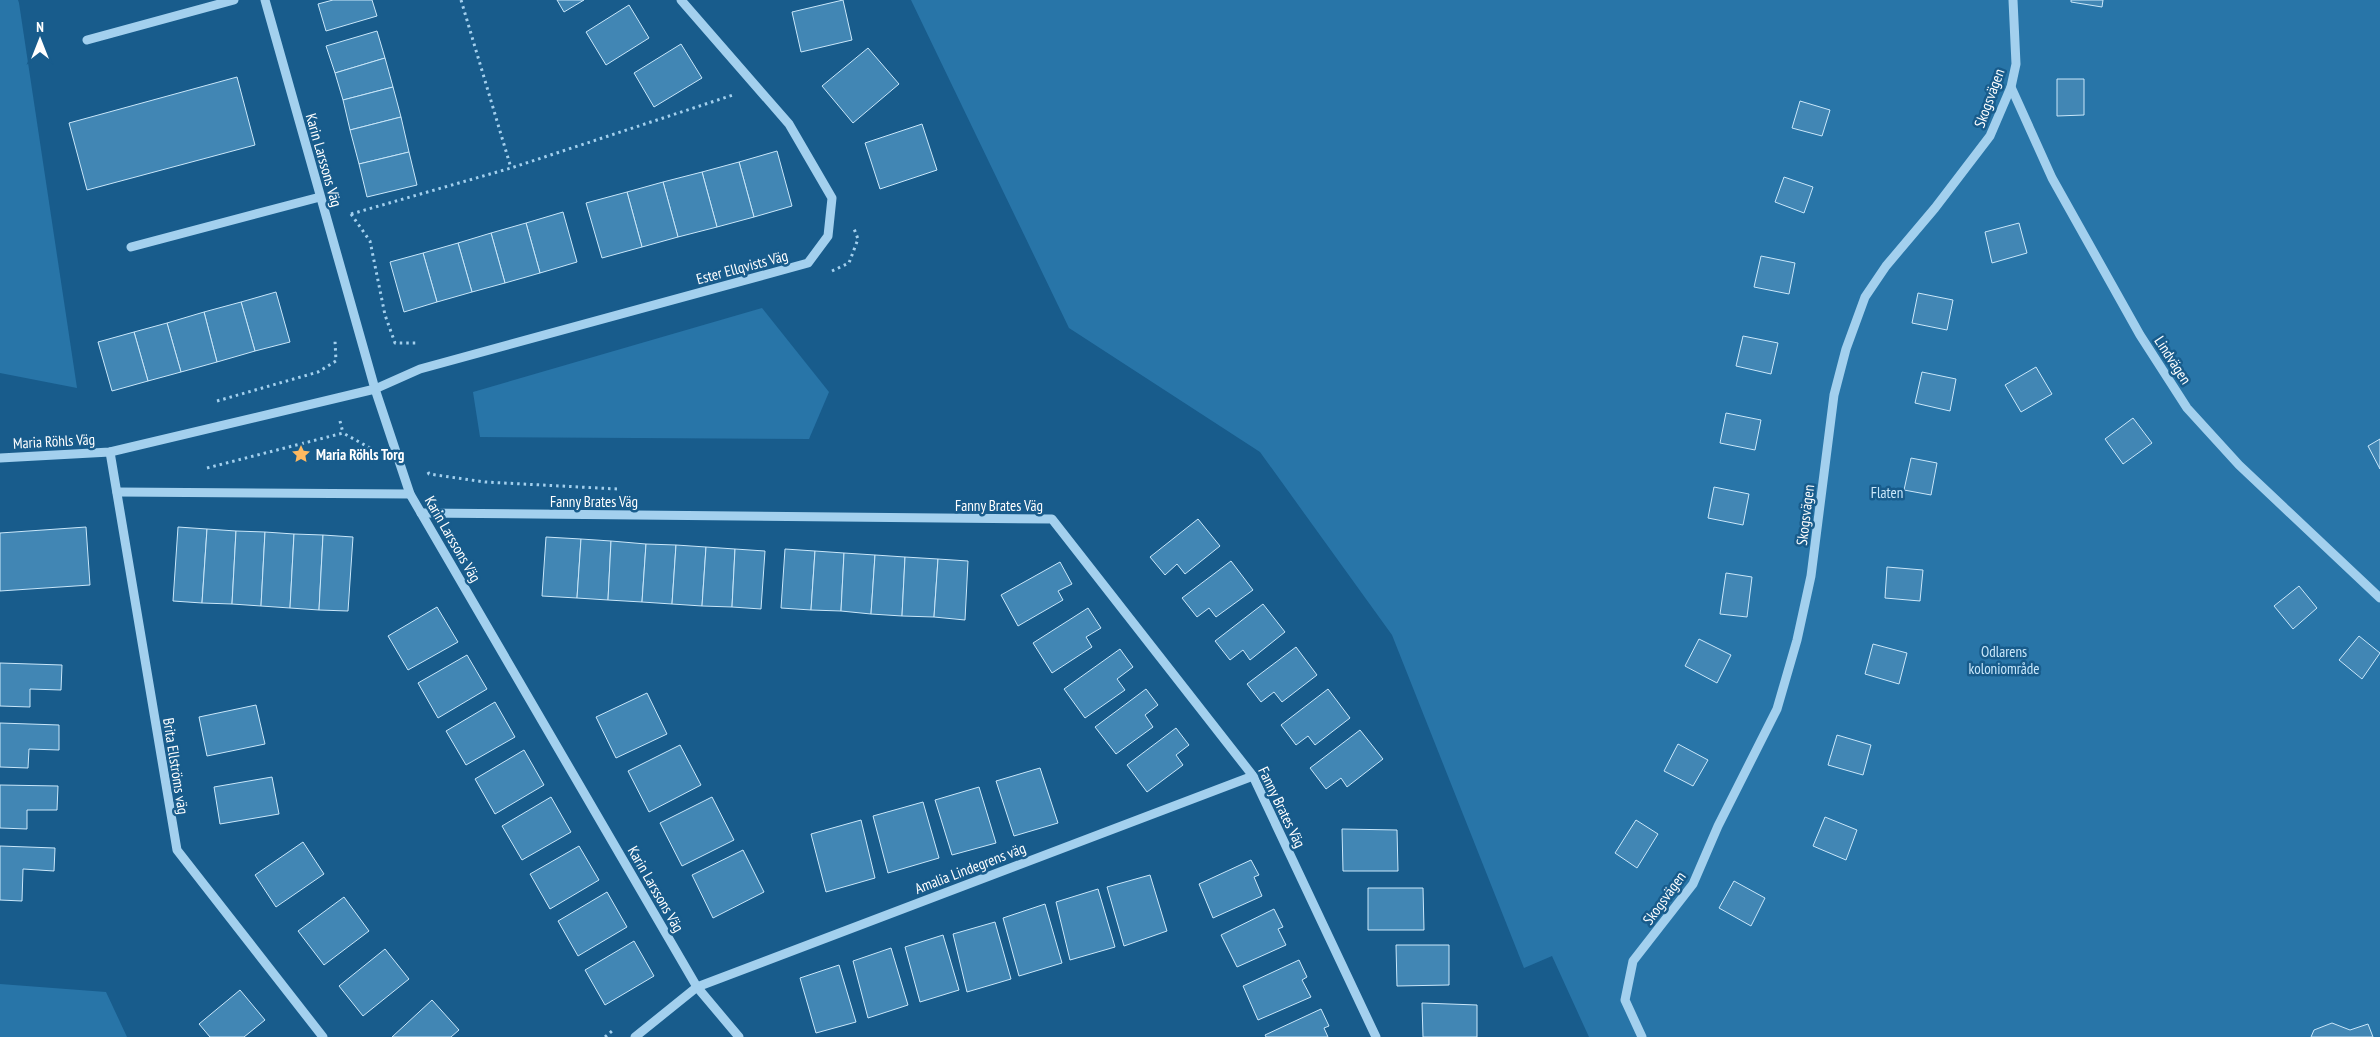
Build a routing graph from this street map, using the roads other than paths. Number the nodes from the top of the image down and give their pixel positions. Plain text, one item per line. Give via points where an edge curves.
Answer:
1 (234, 0) edge
2 (265, 0) edge
3 (681, 0) edge
4 (2013, 0) edge
5 (87, 40) dead end
6 (2010, 87) junction
7 (320, 196) junction
8 (131, 247) dead end
9 (375, 389) junction
10 (110, 452) junction
11 (0, 458) edge
12 (117, 492) junction
13 (410, 494) junction
14 (422, 514) junction
15 (2380, 598) edge
16 (1253, 776) junction
17 (697, 987) junction
18 (323, 1037) edge
19 (635, 1037) edge
20 (740, 1037) edge
21 (1376, 1037) edge
22 (1642, 1037) edge

1 - 5 street
2 - 7 street, Karin Larssons Väg
3 - 9 street, Ester Ellqvists Väg via 789,124 832,198 828,236 808,263 420,369
4 - 6 street, Skogsvägen via 2016,64
6 - 15 street, Lindvägen via 2052,178 2140,335 2187,408 2239,465
6 - 22 street, Skogsvägen via 1990,136 1865,297 1834,395 1811,576 1780,700 1693,884 1633,961 1625,1000
7 - 8 street
7 - 9 street, Karin Larssons Väg
9 - 10 street
9 - 13 street, Karin Larssons Väg
10 - 11 street, Maria Röhls Väg
10 - 12 street, Brita Ellströms väg
12 - 13 street
12 - 18 street, Brita Ellströms väg via 177,850
13 - 14 street, Karin Larssons Väg
14 - 16 street, Fanny Brates Väg via 1052,519
14 - 17 street, Karin Larssons Väg
16 - 17 street, Amalia Lindegrens väg
16 - 21 street, Fanny Brates Väg
17 - 19 street, Amalia Lindegrens väg
17 - 20 street, Karin Larssons Väg

